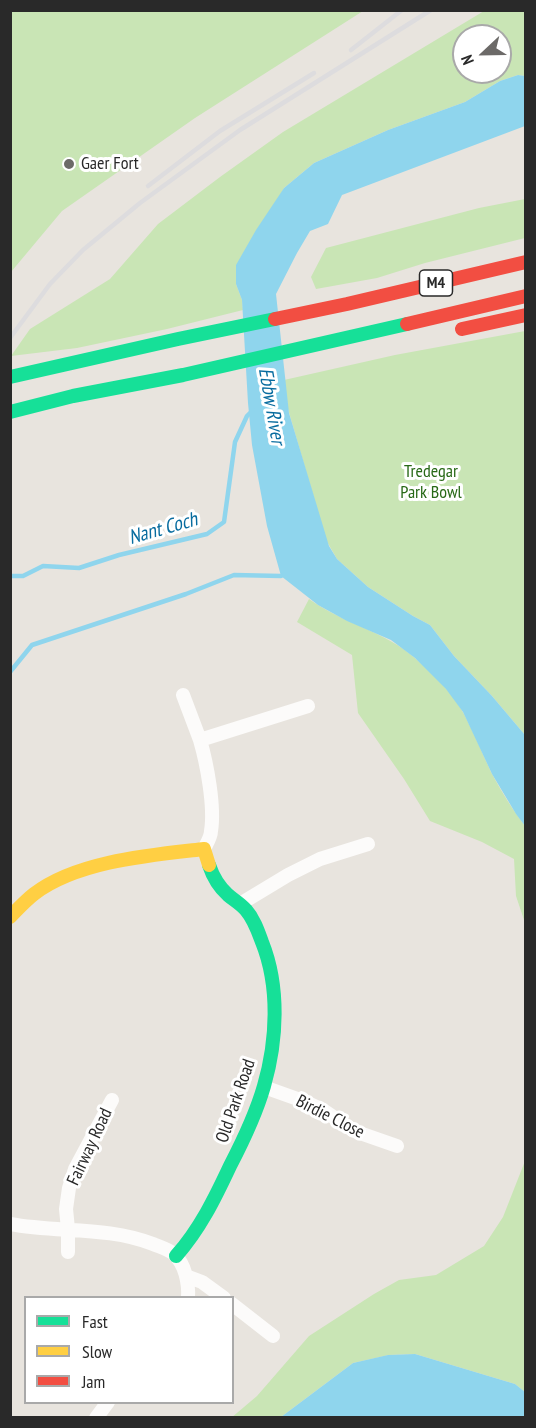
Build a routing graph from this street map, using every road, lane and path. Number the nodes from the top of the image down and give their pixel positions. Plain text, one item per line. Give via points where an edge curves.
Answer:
1 (525, 262) edge
2 (525, 296) edge
3 (525, 315) edge
4 (447, 332) dead end
5 (318, 358) dead end
6 (10, 377) edge
7 (184, 379) junction
8 (10, 413) edge
9 (183, 695) dead end
10 (308, 706) dead end
11 (200, 740) junction
12 (368, 844) dead end
13 (204, 849) junction
14 (240, 904) junction
15 (10, 917) edge
16 (264, 1087) junction
17 (112, 1100) dead end
18 (397, 1146) dead end
19 (10, 1224) edge
20 (68, 1229) junction
21 (68, 1252) dead end
22 (176, 1256) junction
23 (186, 1276) junction
24 (188, 1296) edge
25 (221, 1296) edge
26 (234, 1307) edge
27 (273, 1336) dead end
28 (106, 1404) edge
29 (96, 1418) edge

1 - 6 main road, M4
2 - 7 main road, M4
3 - 4 main road
5 - 7 main road, M4
7 - 8 main road, M4 via 73,396
9 - 11 street
10 - 11 street
11 - 13 street via 211,806 211,833
12 - 14 street via 320,859
13 - 14 main road, Old Park Road via 221,889
13 - 15 main road via 110,863 83,871 35,894
14 - 16 main road, Old Park Road via 264,946 274,999 271,1053
16 - 18 street, Birdie Close via 323,1110 354,1131
16 - 22 main road, Old Park Road via 217,1195
17 - 20 street, Fairway Road via 75,1169 66,1209
19 - 20 street
20 - 21 street, Fairway Road
20 - 22 street via 122,1234
22 - 23 street
23 - 24 street
23 - 25 street
26 - 27 street
28 - 29 street

